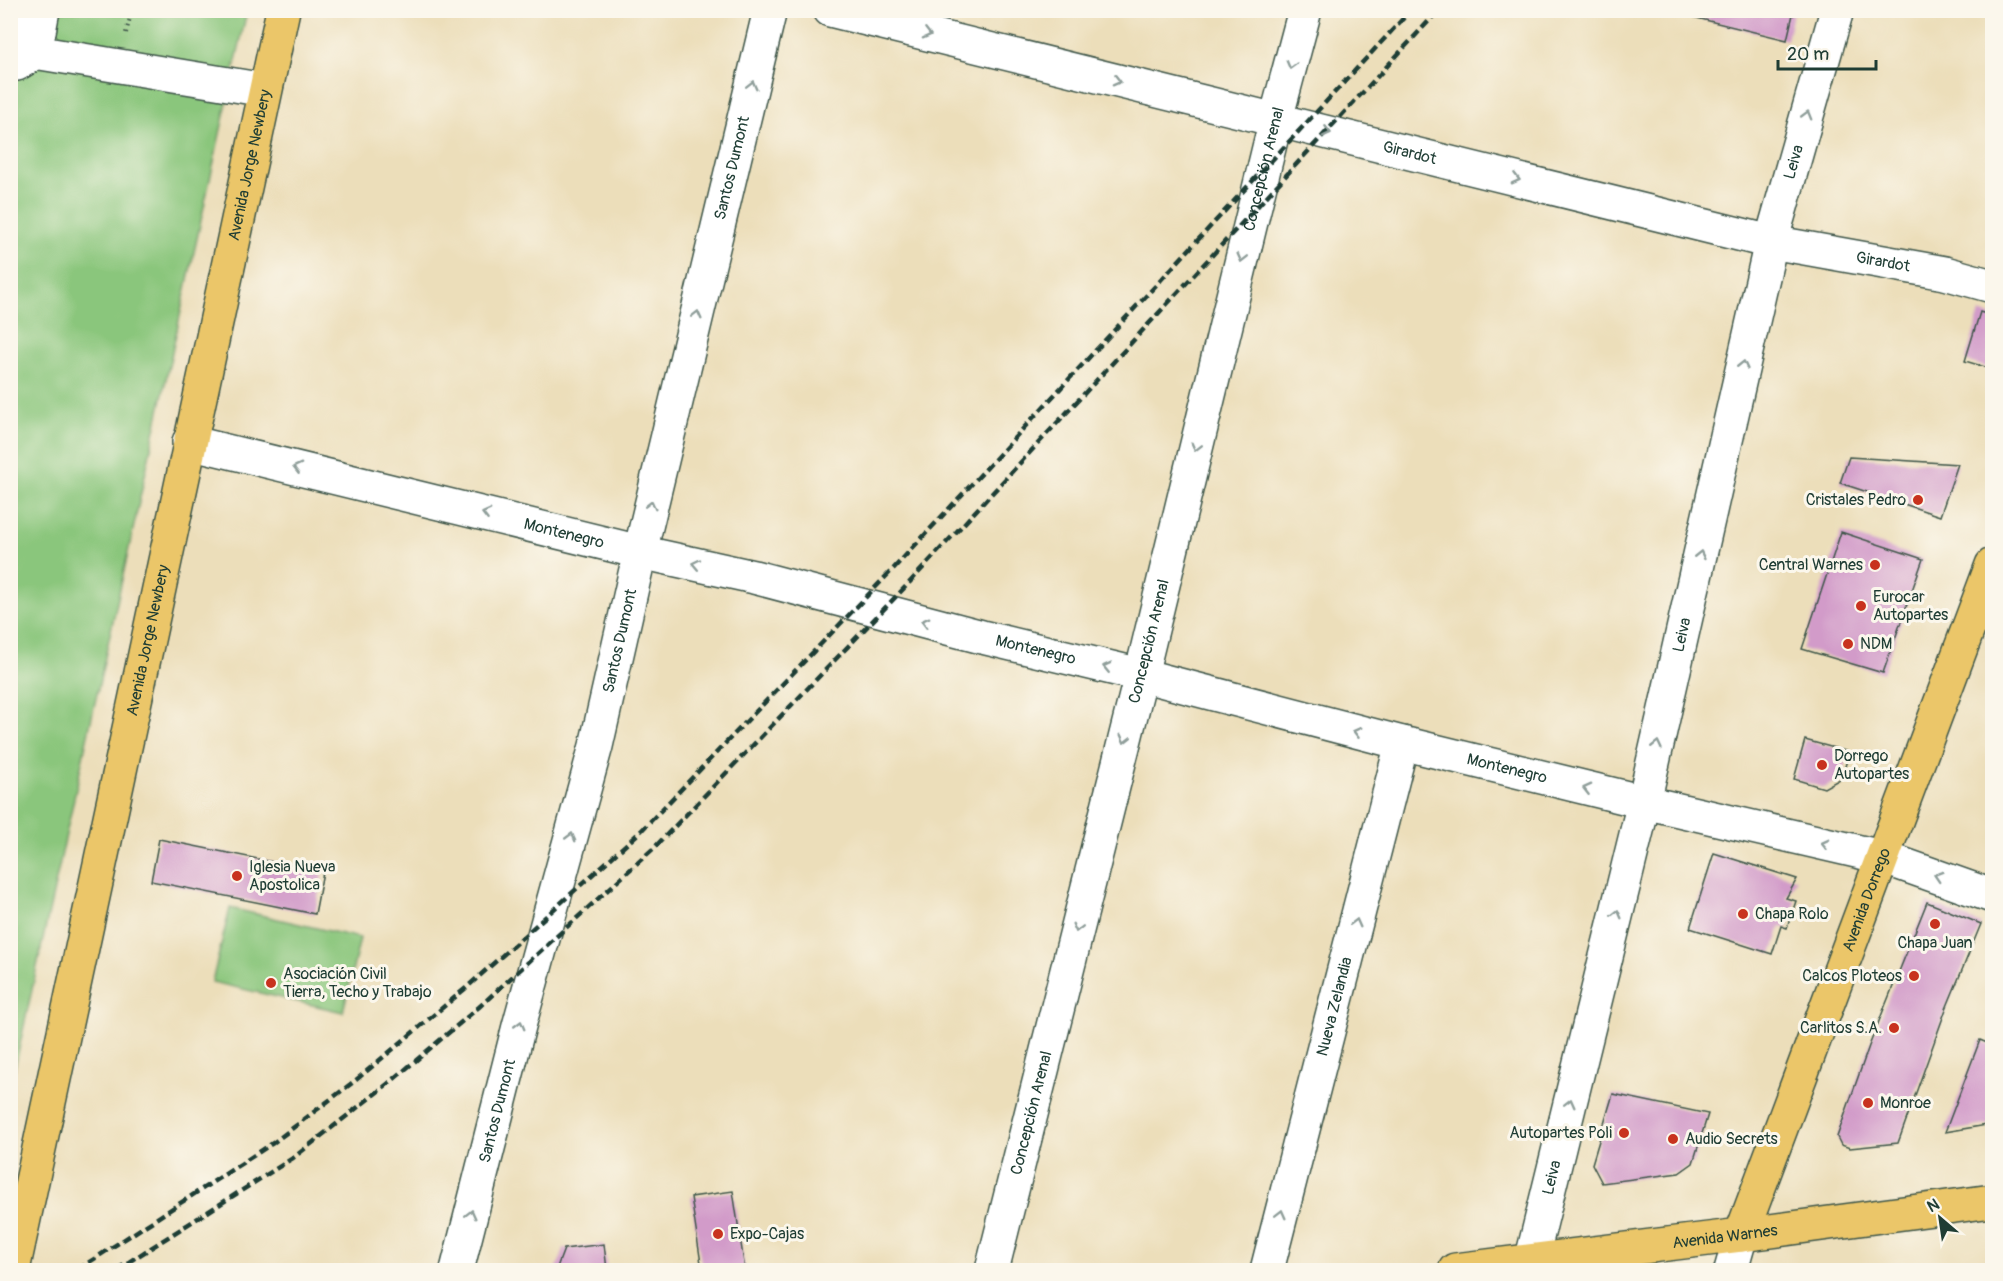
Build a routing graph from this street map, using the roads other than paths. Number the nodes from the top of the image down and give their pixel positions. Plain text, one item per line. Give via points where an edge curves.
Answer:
1 (43, 10) edge
2 (283, 10) edge
3 (770, 10) edge
4 (830, 10) edge
5 (1305, 10) edge
6 (1837, 10) edge
7 (10, 15) edge
8 (18, 56) edge
9 (265, 90) junction
10 (1276, 119) junction
11 (1771, 242) junction
12 (1992, 286) edge
13 (189, 442) junction
14 (640, 552) junction
15 (1992, 565) edge
16 (1141, 675) junction
17 (1402, 743) junction
18 (1644, 802) junction
19 (1882, 857) junction
20 (1992, 896) edge
21 (1992, 1201) edge
22 (1741, 1235) junction
23 (1531, 1262) junction
24 (13, 1270) edge
25 (457, 1270) edge
26 (992, 1270) edge
27 (1267, 1270) edge
28 (1455, 1270) edge
29 (1731, 1270) edge

1 - 8 street
2 - 9 main road, Avenida Jorge Newbery
14 -> 3 street, Santos Dumont
4 -> 10 street, Girardot
5 -> 10 street, Concepción Arenal
11 -> 6 street, Leiva
7 - 8 street
8 - 9 street
9 - 13 main road, Avenida Jorge Newbery
10 -> 11 street, Girardot
10 -> 16 street, Concepción Arenal
11 - 12 street, Girardot via 1945,273
18 -> 11 street, Leiva
14 -> 13 street, Montenegro
13 - 24 main road, Avenida Jorge Newbery
16 -> 14 street, Montenegro
25 -> 14 street, Santos Dumont via 596,746
15 - 19 main road, Avenida Dorrego
17 -> 16 street, Montenegro
16 -> 26 street, Concepción Arenal
18 -> 17 street, Montenegro
27 -> 17 street, Nueva Zelandia
19 -> 18 street, Montenegro
23 -> 18 street, Leiva
20 -> 19 street, Montenegro
19 - 22 main road, Avenida Dorrego
21 - 22 main road, Avenida Warnes
22 - 23 main road, Avenida Warnes
22 - 29 street
23 - 28 main road, Avenida Warnes

